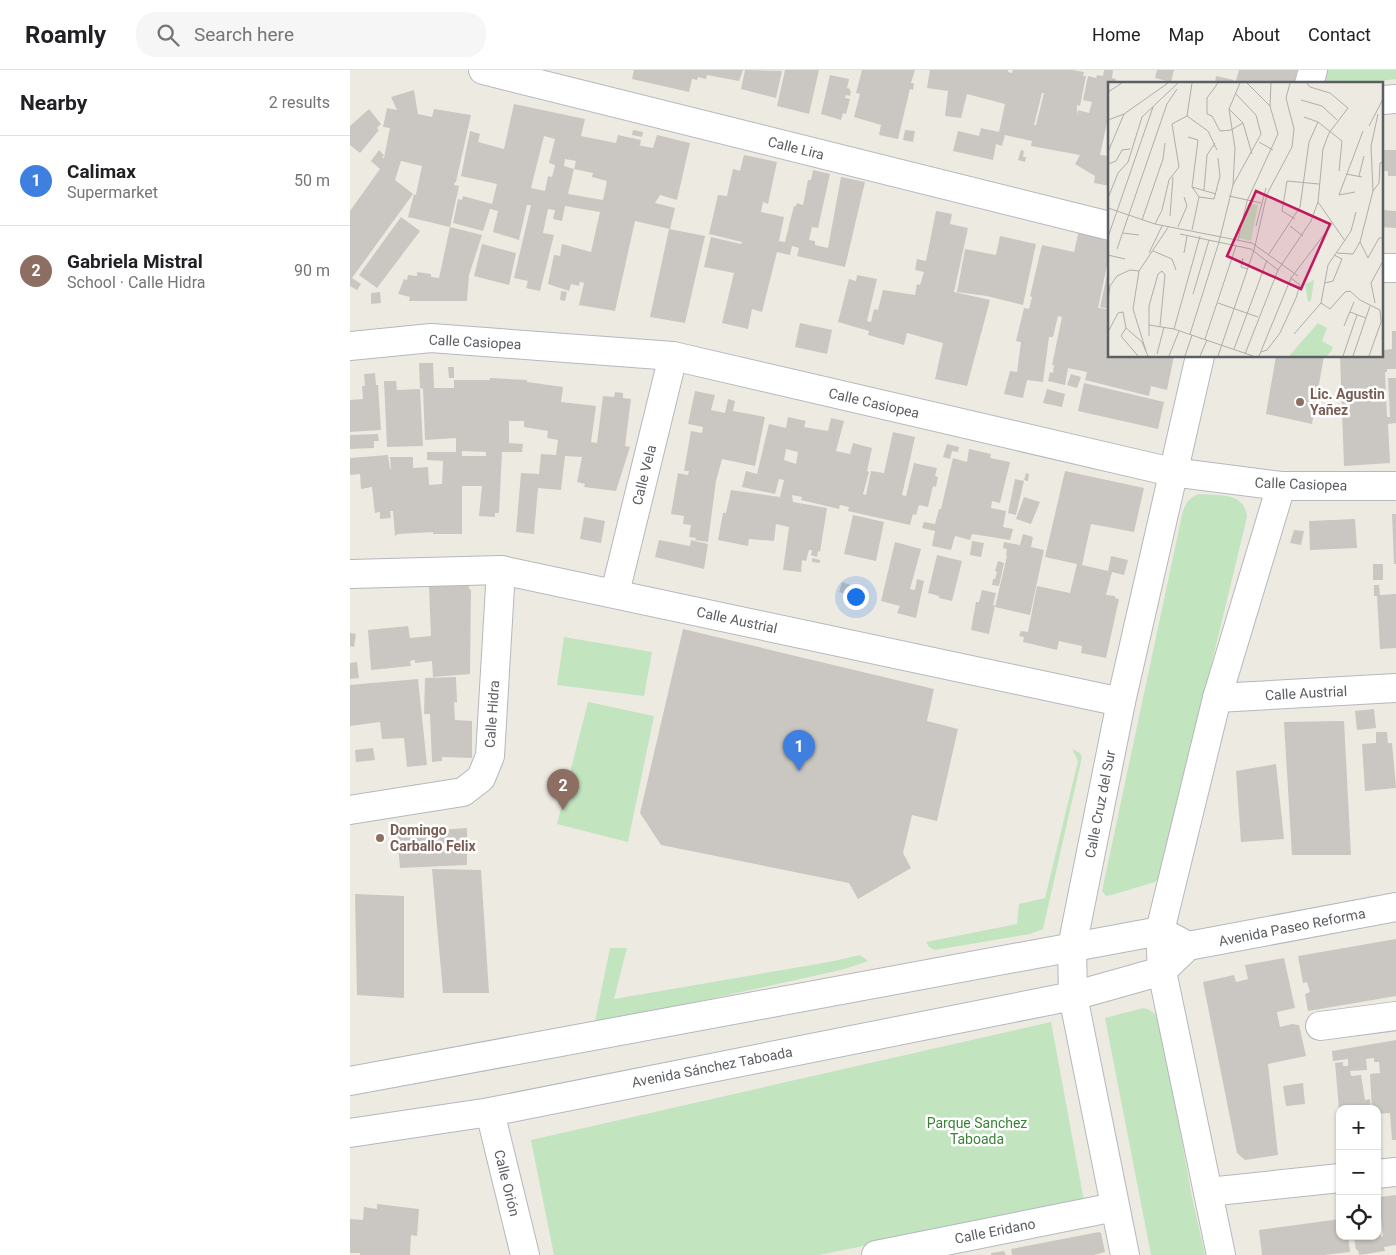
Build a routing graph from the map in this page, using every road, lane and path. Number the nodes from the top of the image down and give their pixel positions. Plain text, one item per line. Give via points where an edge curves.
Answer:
1 (483, 70) edge
2 (1108, 226) edge
3 (350, 346) edge
4 (673, 356) junction
5 (1200, 358) edge
6 (1172, 472) junction
7 (1281, 486) junction
8 (1396, 486) edge
9 (501, 570) junction
10 (350, 574) edge
11 (614, 593) junction
12 (1396, 688) edge
13 (1216, 698) junction
14 (1121, 702) junction
15 (350, 810) edge
16 (1396, 907) edge
17 (1160, 931) junction
18 (1188, 946) junction
19 (1072, 947) junction
20 (1162, 971) junction
21 (1073, 996) junction
22 (1396, 1016) edge
23 (1320, 1026) dead end
24 (350, 1081) edge
25 (490, 1112) junction
26 (350, 1133) edge
27 (1396, 1172) edge
28 (1381, 1174) edge
29 (1336, 1178) edge
30 (1208, 1192) junction
31 (1115, 1207) junction
32 (525, 1255) edge
33 (876, 1255) edge
34 (1125, 1255) edge
35 (1221, 1255) edge

1 - 2 street, Calle Lira
3 - 4 street, Calle Casiopea via 431,338
4 - 6 street, Calle Casiopea
4 - 11 street, Calle Vela
5 - 6 street, Calle Cruz del Sur
6 - 7 street, Calle Casiopea
6 - 14 street, Calle Cruz del Sur
7 - 8 street, Calle Casiopea
7 - 13 street
9 - 10 street, Calle Austrial
9 - 11 street, Calle Austrial
9 - 15 street, Calle Hidra via 490,756 481,778 462,792
11 - 14 street, Calle Austrial
12 - 13 street, Calle Austrial
13 - 17 street
14 - 19 street, Calle Cruz del Sur
16 - 18 street, Avenida Paseo Reforma
17 - 18 street
17 - 19 street
17 - 20 street
18 - 20 street
19 - 21 street, Calle Cruz del Sur
19 - 24 street
20 - 21 street
20 - 30 street
21 - 25 street, Avenida Sánchez Taboada
21 - 31 street, Calle Cruz del Sur
22 - 23 street
25 - 26 street, Avenida Sánchez Taboada
25 - 32 street, Calle Orión
27 - 28 street
29 - 30 street
30 - 35 street
31 - 33 street, Calle Eridano
31 - 34 street, Calle Cruz del Sur

